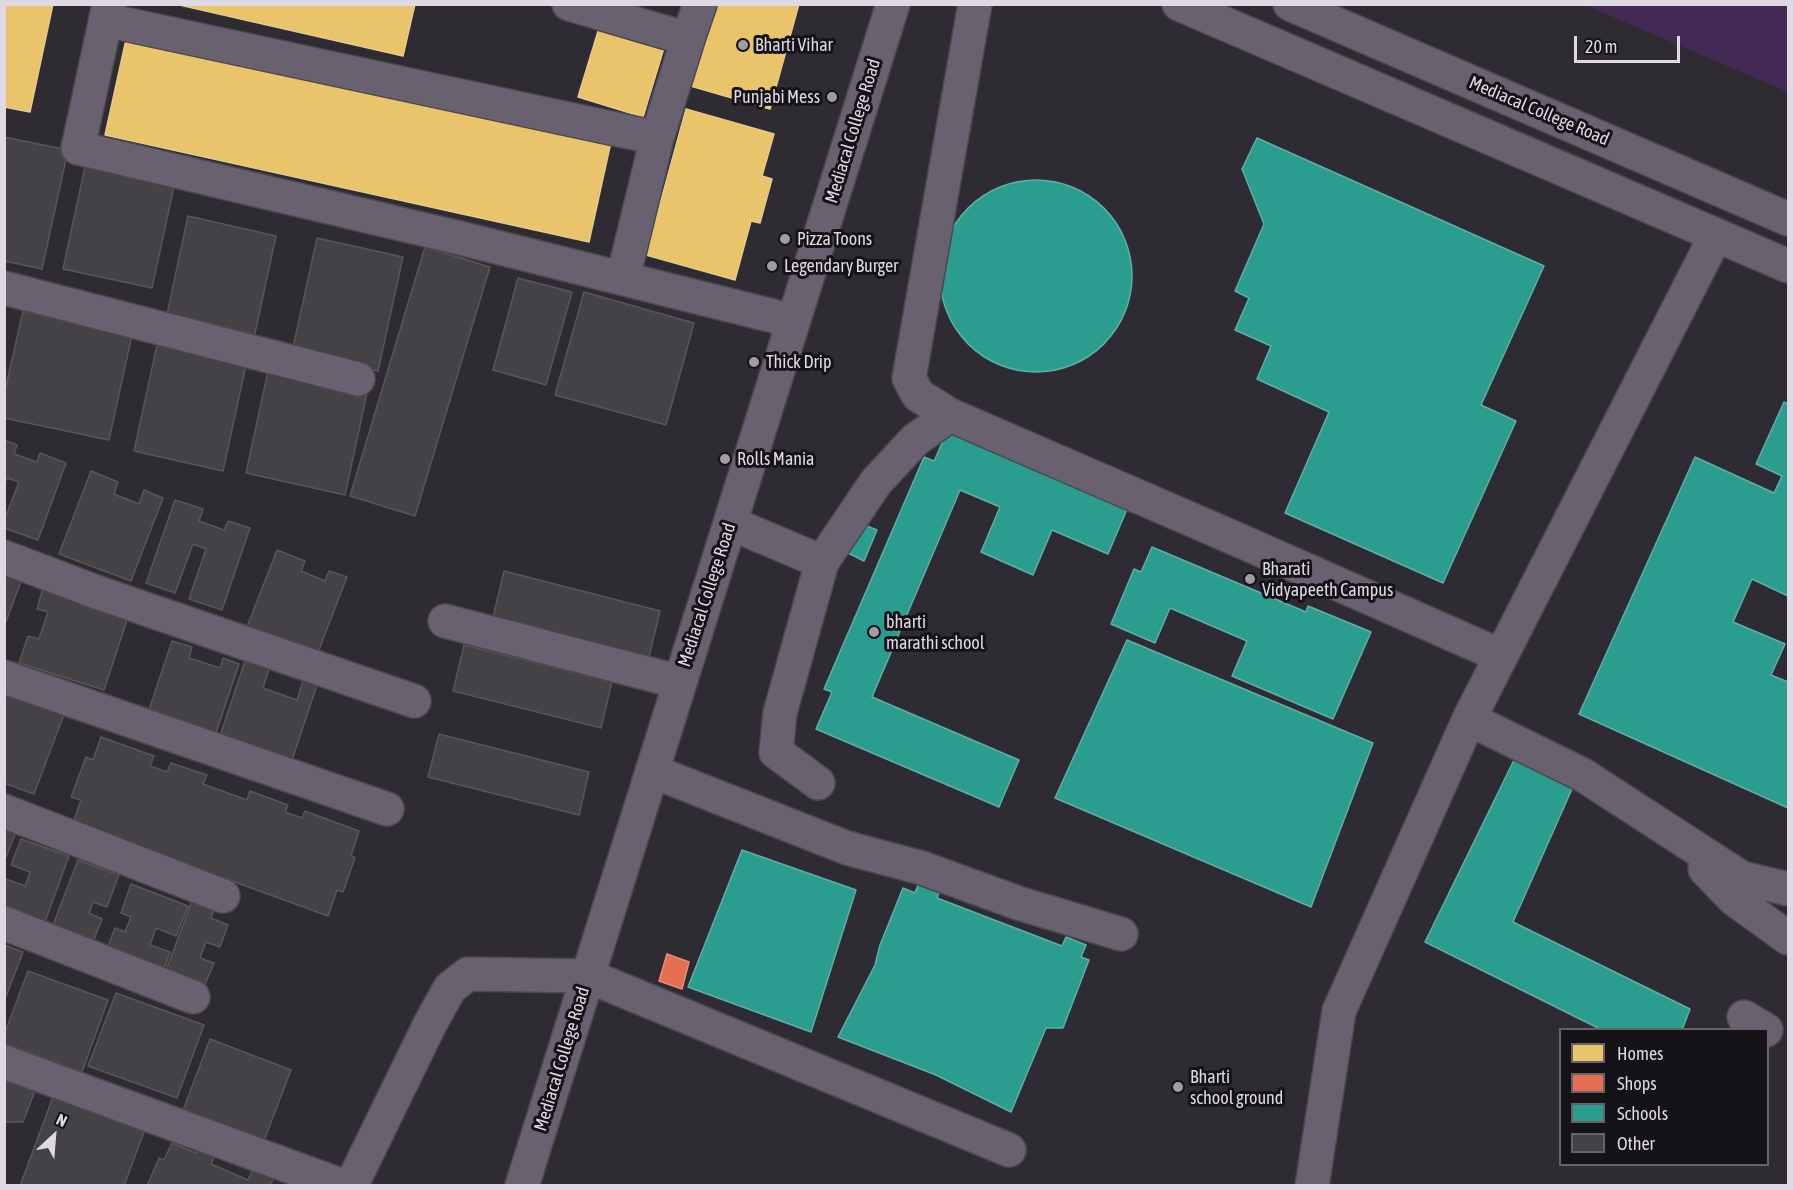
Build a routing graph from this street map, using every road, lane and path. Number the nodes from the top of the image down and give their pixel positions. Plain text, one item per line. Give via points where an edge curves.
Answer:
1 (569, 4) edge
2 (700, 4) edge
3 (892, 4) edge
4 (975, 4) edge
5 (1179, 4) edge
6 (1290, 4) edge
7 (108, 12) edge
8 (688, 39) junction
9 (657, 138) junction
10 (1788, 219) edge
11 (1716, 235) junction
12 (1788, 266) edge
13 (623, 278) junction
14 (4, 288) edge
15 (793, 321) junction
16 (358, 379) dead end
17 (950, 415) junction
18 (730, 524) junction
19 (4, 557) edge
20 (822, 562) junction
21 (445, 621) dead end
22 (1499, 655) junction
23 (4, 677) edge
24 (680, 682) junction
25 (414, 701) dead end
26 (1468, 718) junction
27 (652, 771) junction
28 (818, 783) dead end
29 (387, 809) dead end
30 (4, 811) edge
31 (1663, 828) junction
32 (1788, 889) edge
33 (223, 896) dead end
34 (4, 923) edge
35 (1121, 934) dead end
36 (1788, 938) edge
37 (588, 976) junction
38 (193, 997) dead end
39 (1769, 1032) edge
40 (1788, 1042) edge
41 (4, 1062) edge
42 (1009, 1150) dead end
43 (343, 1185) edge
44 (351, 1185) edge
45 (522, 1185) edge
46 (1312, 1185) edge

1 - 8 street
2 - 8 street
3 - 15 street, Mediacal College Road
4 - 17 street via 909,378 918,395
5 - 11 street
6 - 10 street, Mediacal College Road
7 - 9 street
7 - 13 street via 78,148
8 - 9 street
9 - 13 street
11 - 12 street
11 - 22 street
13 - 15 street
14 - 16 street
15 - 18 street, Mediacal College Road
17 - 20 street via 915,440 876,482
17 - 22 street
18 - 20 street
18 - 24 street, Mediacal College Road
19 - 25 street
20 - 28 street via 780,713 776,752
21 - 24 street
22 - 26 street
23 - 29 street
24 - 27 street, Mediacal College Road
26 - 31 street via 1583,775
26 - 46 street via 1339,1011
27 - 35 street via 847,848 922,868 1018,903
27 - 37 street, Mediacal College Road
30 - 33 street
31 - 32 street via 1742,878
31 - 36 street via 1734,899
34 - 38 street
37 - 42 street
37 - 44 street via 468,974 450,988
37 - 45 street, Mediacal College Road
39 - 40 street
41 - 43 street

